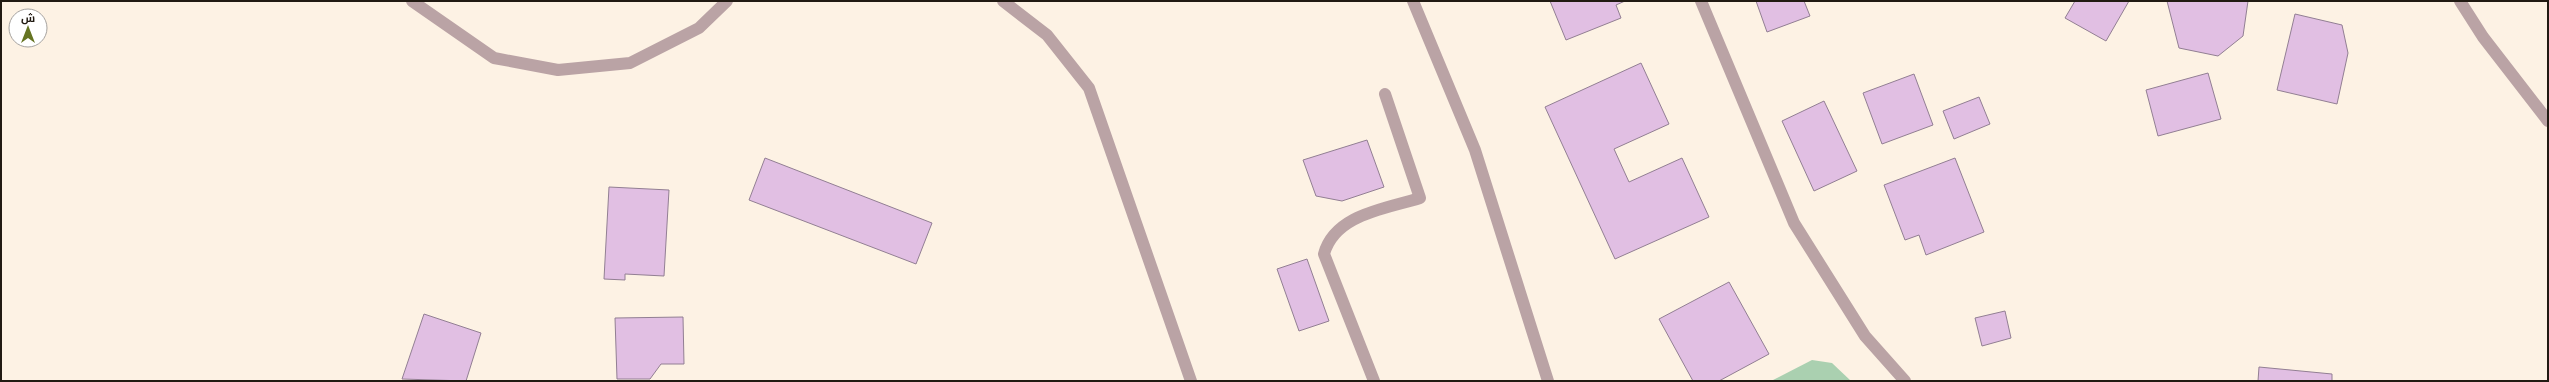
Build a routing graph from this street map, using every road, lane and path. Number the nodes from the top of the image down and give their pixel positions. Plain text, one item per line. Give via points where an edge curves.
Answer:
1 (412, 1) edge
2 (727, 1) edge
3 (1003, 1) edge
4 (1413, 1) edge
5 (1701, 1) edge
6 (2460, 1) edge
7 (1385, 94) dead end
8 (2548, 121) edge
9 (1191, 381) edge
10 (1374, 381) edge
11 (1548, 381) edge
12 (1905, 381) edge

1 - 2 street via 494,58 558,70 630,63 699,28
3 - 9 street via 1047,35 1089,88
4 - 11 street via 1475,150
5 - 12 street via 1794,223 1865,336
6 - 8 street via 2483,36
7 - 10 street via 1420,198 1352,220 1327,241 1324,254

